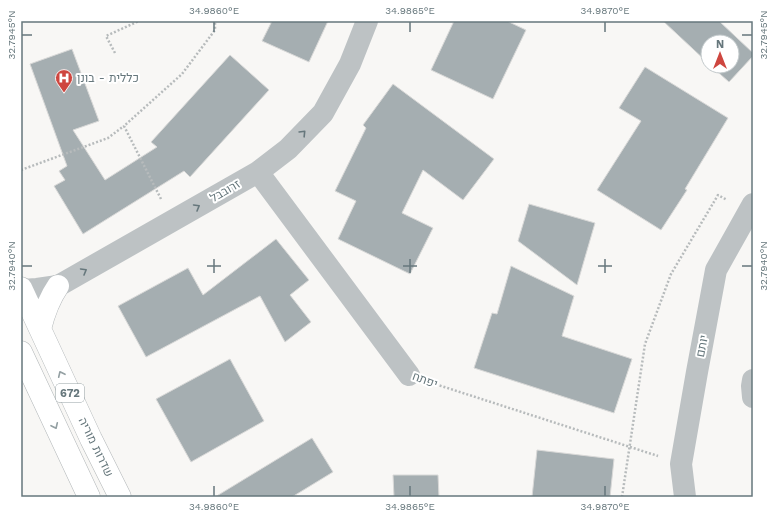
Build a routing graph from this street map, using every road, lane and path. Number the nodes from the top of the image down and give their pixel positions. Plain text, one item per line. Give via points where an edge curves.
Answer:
1 (139, 21) edge
2 (215, 21) edge
3 (367, 21) edge
4 (115, 53) dead end
5 (124, 126) junction
6 (21, 170) edge
7 (258, 172) junction
8 (718, 195) dead end
9 (162, 200) dead end
10 (753, 204) edge
11 (58, 286) junction
12 (21, 289) edge
13 (40, 329) junction
14 (21, 352) edge
15 (409, 375) joint
16 (753, 380) edge
17 (753, 397) edge
18 (630, 447) junction
19 (681, 464) junction
20 (89, 497) edge
21 (120, 497) edge
22 (622, 497) edge
23 (685, 497) edge

1 - 4 path via 106,36
2 - 5 path via 215,30 182,74
7 -> 3 street, זרובבל via 288,150 323,113 350,64
5 - 6 path via 108,138
5 - 9 path
11 -> 7 street, זרובבל
7 - 15 street, יפתח
8 - 18 path via 671,274 645,344
10 - 19 street, יותם via 716,270
11 - 12 street, זרובבל
11 - 13 main road via 47,305
12 - 13 main road, שדרות מוריה / 672
21 -> 13 main road, שדרות מוריה / 672
14 -> 20 main road, 672
15 - 18 path, יפתח
16 - 17 street
18 - 19 path, יפתח
18 - 22 path
19 - 23 street, יותם

